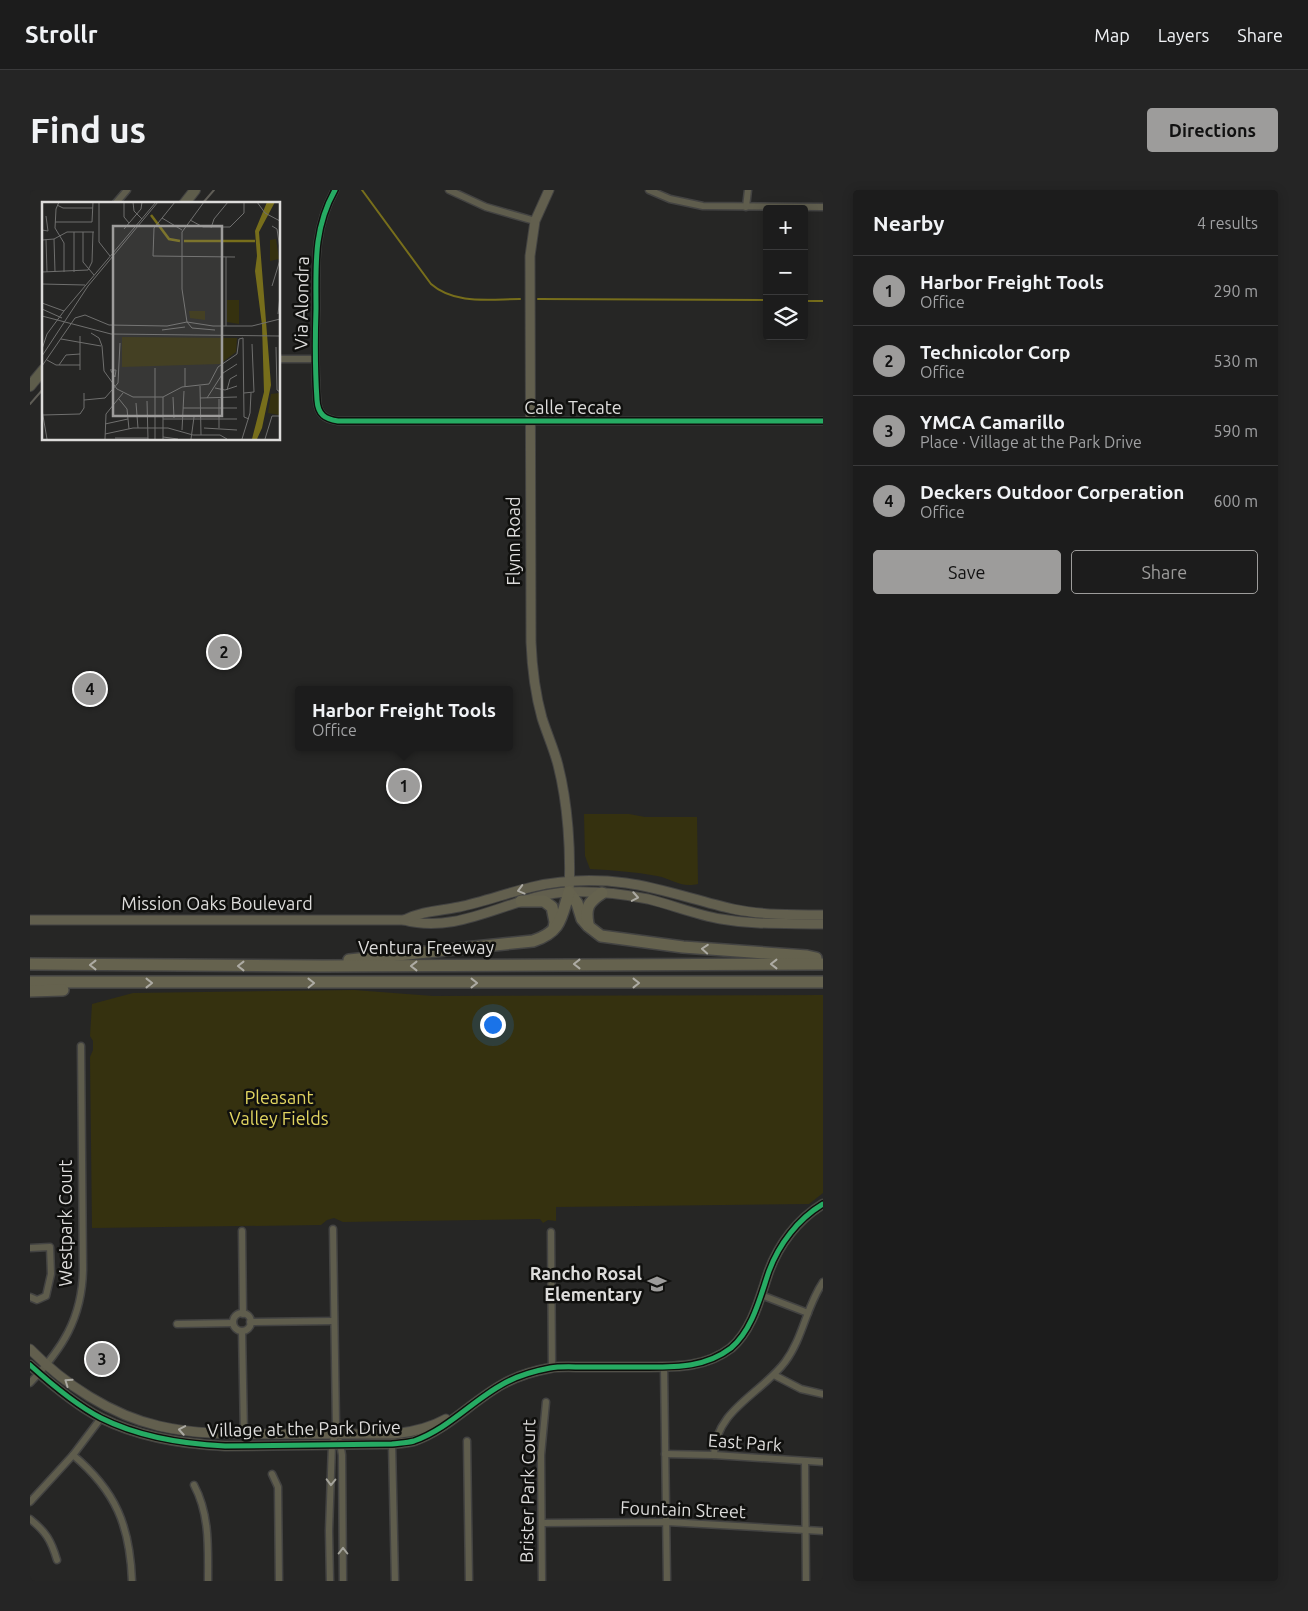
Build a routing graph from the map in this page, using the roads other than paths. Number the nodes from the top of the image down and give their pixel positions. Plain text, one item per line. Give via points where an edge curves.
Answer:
1 (127, 190) edge
2 (195, 190) edge
3 (335, 190) edge
4 (449, 190) edge
5 (549, 190) edge
6 (649, 190) edge
7 (748, 190) edge
8 (117, 202) edge
9 (186, 202) edge
10 (746, 207) junction
11 (823, 207) edge
12 (535, 221) junction
13 (280, 359) edge
14 (315, 359) junction
15 (42, 371) edge
16 (30, 386) edge
17 (324, 417) joint
18 (823, 421) edge
19 (531, 422) junction
20 (569, 887) junction
21 (602, 893) junction
22 (521, 901) junction
23 (823, 915) edge
24 (30, 920) edge
25 (404, 920) junction
26 (823, 924) edge
27 (588, 926) junction
28 (553, 932) junction
29 (823, 962) edge
30 (30, 964) edge
31 (288, 966) junction
32 (30, 982) edge
33 (823, 982) edge
34 (126, 983) junction
35 (30, 991) edge
36 (81, 1046) dead end
37 (823, 1204) edge
38 (333, 1229) dead end
39 (242, 1231) dead end
40 (551, 1232) dead end
41 (30, 1248) edge
42 (823, 1282) edge
43 (761, 1295) junction
44 (30, 1298) edge
45 (808, 1313) junction
46 (243, 1314) junction
47 (334, 1321) junction
48 (250, 1322) junction
49 (233, 1323) junction
50 (177, 1324) dead end
51 (242, 1331) junction
52 (30, 1349) edge
53 (30, 1365) edge
54 (47, 1365) junction
55 (552, 1367) junction
56 (664, 1367) junction
57 (39, 1373) junction
58 (774, 1374) junction
59 (30, 1384) edge
60 (823, 1394) edge
61 (546, 1402) dead end
62 (460, 1413) junction
63 (101, 1418) junction
64 (244, 1434) junction
65 (336, 1434) junction
66 (467, 1441) dead end
67 (336, 1444) junction
68 (392, 1444) junction
69 (665, 1454) junction
70 (73, 1455) junction
71 (714, 1455) junction
72 (805, 1462) junction
73 (823, 1462) edge
74 (272, 1474) dead end
75 (194, 1485) dead end
76 (30, 1502) edge
77 (30, 1519) edge
78 (667, 1522) junction
79 (542, 1523) junction
80 (806, 1530) junction
81 (823, 1530) edge
82 (57, 1560) dead end
83 (132, 1581) edge
84 (208, 1581) edge
85 (279, 1581) edge
86 (330, 1581) edge
87 (343, 1581) edge
88 (395, 1581) edge
89 (469, 1581) edge
90 (542, 1581) edge
91 (667, 1581) edge
92 (806, 1581) edge

1 - 8 street
2 - 9 main road
3 - 14 street, Via Alondra via 322,216 317,244
4 - 12 street via 486,207
5 - 12 main road, Flynn Road
6 - 10 street via 683,203
7 - 10 street
10 - 11 street
12 - 19 main road, Flynn Road via 530,256
13 - 14 street
14 - 17 street, Via Alondra via 317,407
15 - 16 main road
17 - 19 street, Calle Tecate via 338,421
18 - 19 street, Calle Tecate
19 - 20 main road, Flynn Road via 531,653 538,702 563,789
20 - 21 main road, Mission Oaks Boulevard
20 - 22 main road, Mission Oaks Boulevard
20 - 23 main road, Mission Oaks Boulevard via 608,881 645,886 734,909 782,915
20 -> 25 main road, Mission Oaks Boulevard via 532,887 459,907 420,913
20 - 27 highway
20 - 28 highway via 562,917
21 -> 26 main road, Mission Oaks Boulevard via 649,900 741,922
21 - 27 highway via 587,907
22 - 25 main road, Mission Oaks Boulevard via 445,923 418,924
22 - 28 highway via 544,901 552,906
24 - 25 main road, Mission Oaks Boulevard
29 -> 27 highway via 807,956 619,939 601,936
28 - 31 highway via 533,941
29 -> 31 highway, Ventura Freeway
31 -> 30 highway, Ventura Freeway
32 - 34 highway, Ventura Freeway
34 -> 33 highway, Ventura Freeway
34 - 35 highway
36 - 54 street, Westpark Court via 83,1270 80,1300 66,1338
37 - 43 main road, Village at the Park Drive via 798,1225 781,1246
38 - 47 street
39 - 46 street
40 - 55 street
41 - 44 street via 50,1247 46,1296 37,1300
42 - 45 street
43 - 45 street
43 - 56 main road, Village at the Park Drive via 743,1334 720,1356 691,1366
45 - 58 street via 795,1347
46 - 48 street via 249,1317
46 - 49 street via 236,1315
47 - 48 street
47 - 65 street
48 - 51 street
49 - 50 street
49 - 51 street
51 - 64 street
52 - 54 main road, Village at the Park Drive
53 - 57 main road, Village at the Park Drive
54 - 57 street, Westpark Court
64 -> 54 main road, Village at the Park Drive via 188,1432 134,1418 86,1394
55 - 56 main road, Village at the Park Drive
55 - 62 main road, Village at the Park Drive via 503,1384
56 - 69 street
57 - 59 street, Westpark Court
57 - 63 main road, Village at the Park Drive
58 - 60 street via 801,1389
58 - 71 street via 732,1411 720,1429
61 - 79 street, Brister Park Court via 541,1455
62 - 65 main road, Village at the Park Drive via 413,1432
62 - 68 main road, Village at the Park Drive via 431,1434
63 - 67 main road, Village at the Park Drive via 149,1435 200,1445
63 - 70 street
64 - 65 main road, Village at the Park Drive
65 - 67 street
66 - 89 street
67 - 68 main road, Village at the Park Drive
67 -> 86 street
87 -> 67 street
68 - 88 street
69 - 71 street, East Park
69 - 78 street
70 - 76 street
70 - 83 street via 98,1479 116,1505 126,1530
71 - 72 street, East Park
72 - 73 street, East Park
72 - 80 street
74 - 85 street via 278,1487
75 - 84 street via 206,1520
77 - 82 street via 44,1530 53,1544
78 - 79 street, Fountain Street
78 - 80 street, Fountain Street
78 - 91 street
79 - 90 street, Brister Park Court
80 - 81 street, Fountain Street
80 - 92 street

